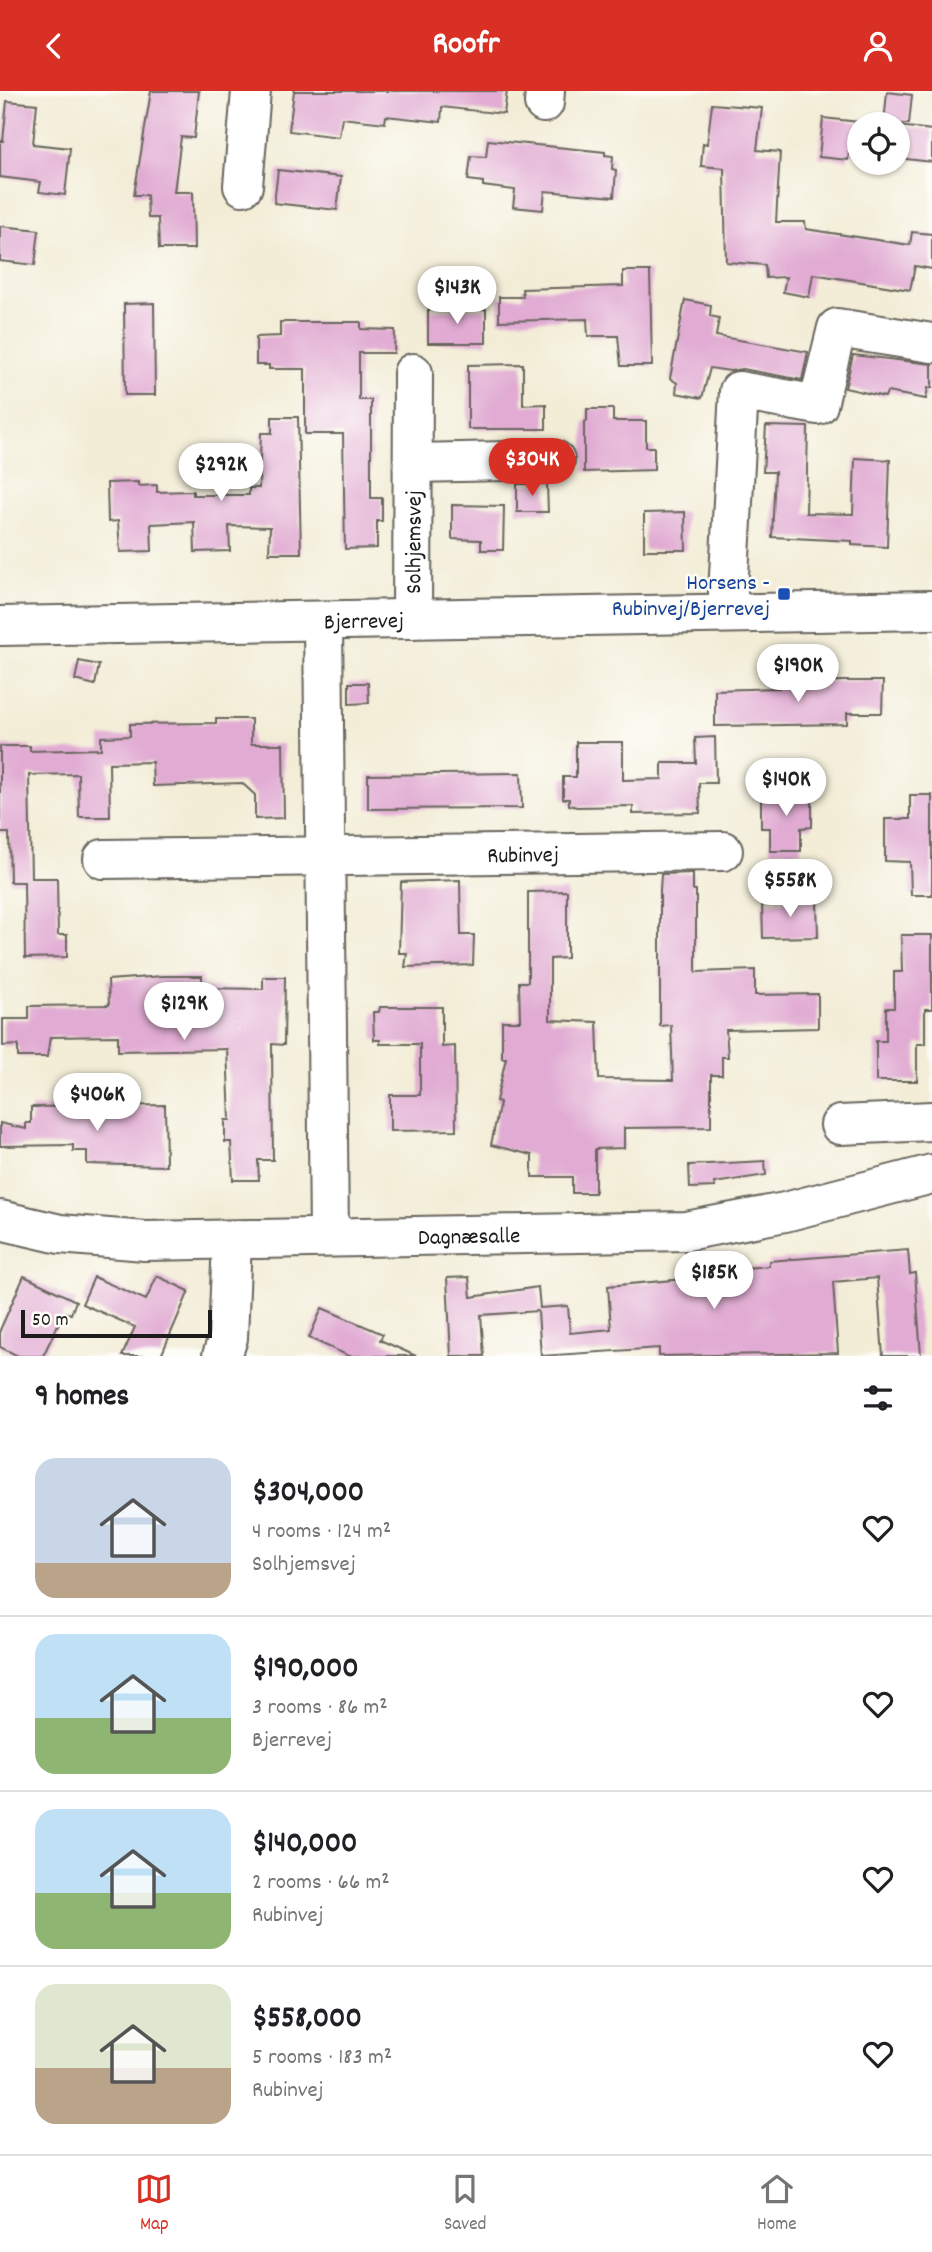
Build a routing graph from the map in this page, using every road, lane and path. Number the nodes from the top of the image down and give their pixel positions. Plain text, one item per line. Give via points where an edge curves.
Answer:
1 (251, 91) edge
2 (243, 186) dead end
3 (932, 343) edge
4 (413, 373) dead end
5 (555, 460) dead end
6 (414, 463) junction
7 (932, 610) edge
8 (727, 612) junction
9 (412, 619) junction
10 (323, 621) junction
11 (0, 626) edge
12 (723, 851) dead end
13 (324, 856) junction
14 (103, 859) dead end
15 (932, 1121) edge
16 (839, 1125) dead end
17 (931, 1177) edge
18 (0, 1220) edge
19 (329, 1237) junction
20 (232, 1240) junction
21 (222, 1356) edge

1 - 2 street
3 - 8 street via 837,328 818,405 739,391
4 - 6 street, Solhjemsvej
5 - 6 street, Solhjemsvej
6 - 9 street, Solhjemsvej
7 - 8 street, Bjerrevej
8 - 9 street, Bjerrevej
9 - 10 street, Bjerrevej
10 - 11 street, Bjerrevej
10 - 13 street
12 - 13 street, Rubinvej
13 - 14 street, Rubinvej
13 - 19 street
15 - 16 street
17 - 19 street, Dagnæsalle via 686,1231
18 - 20 street, Dagnæsalle via 60,1234 145,1241
19 - 20 street, Dagnæsalle
20 - 21 street via 228,1338

